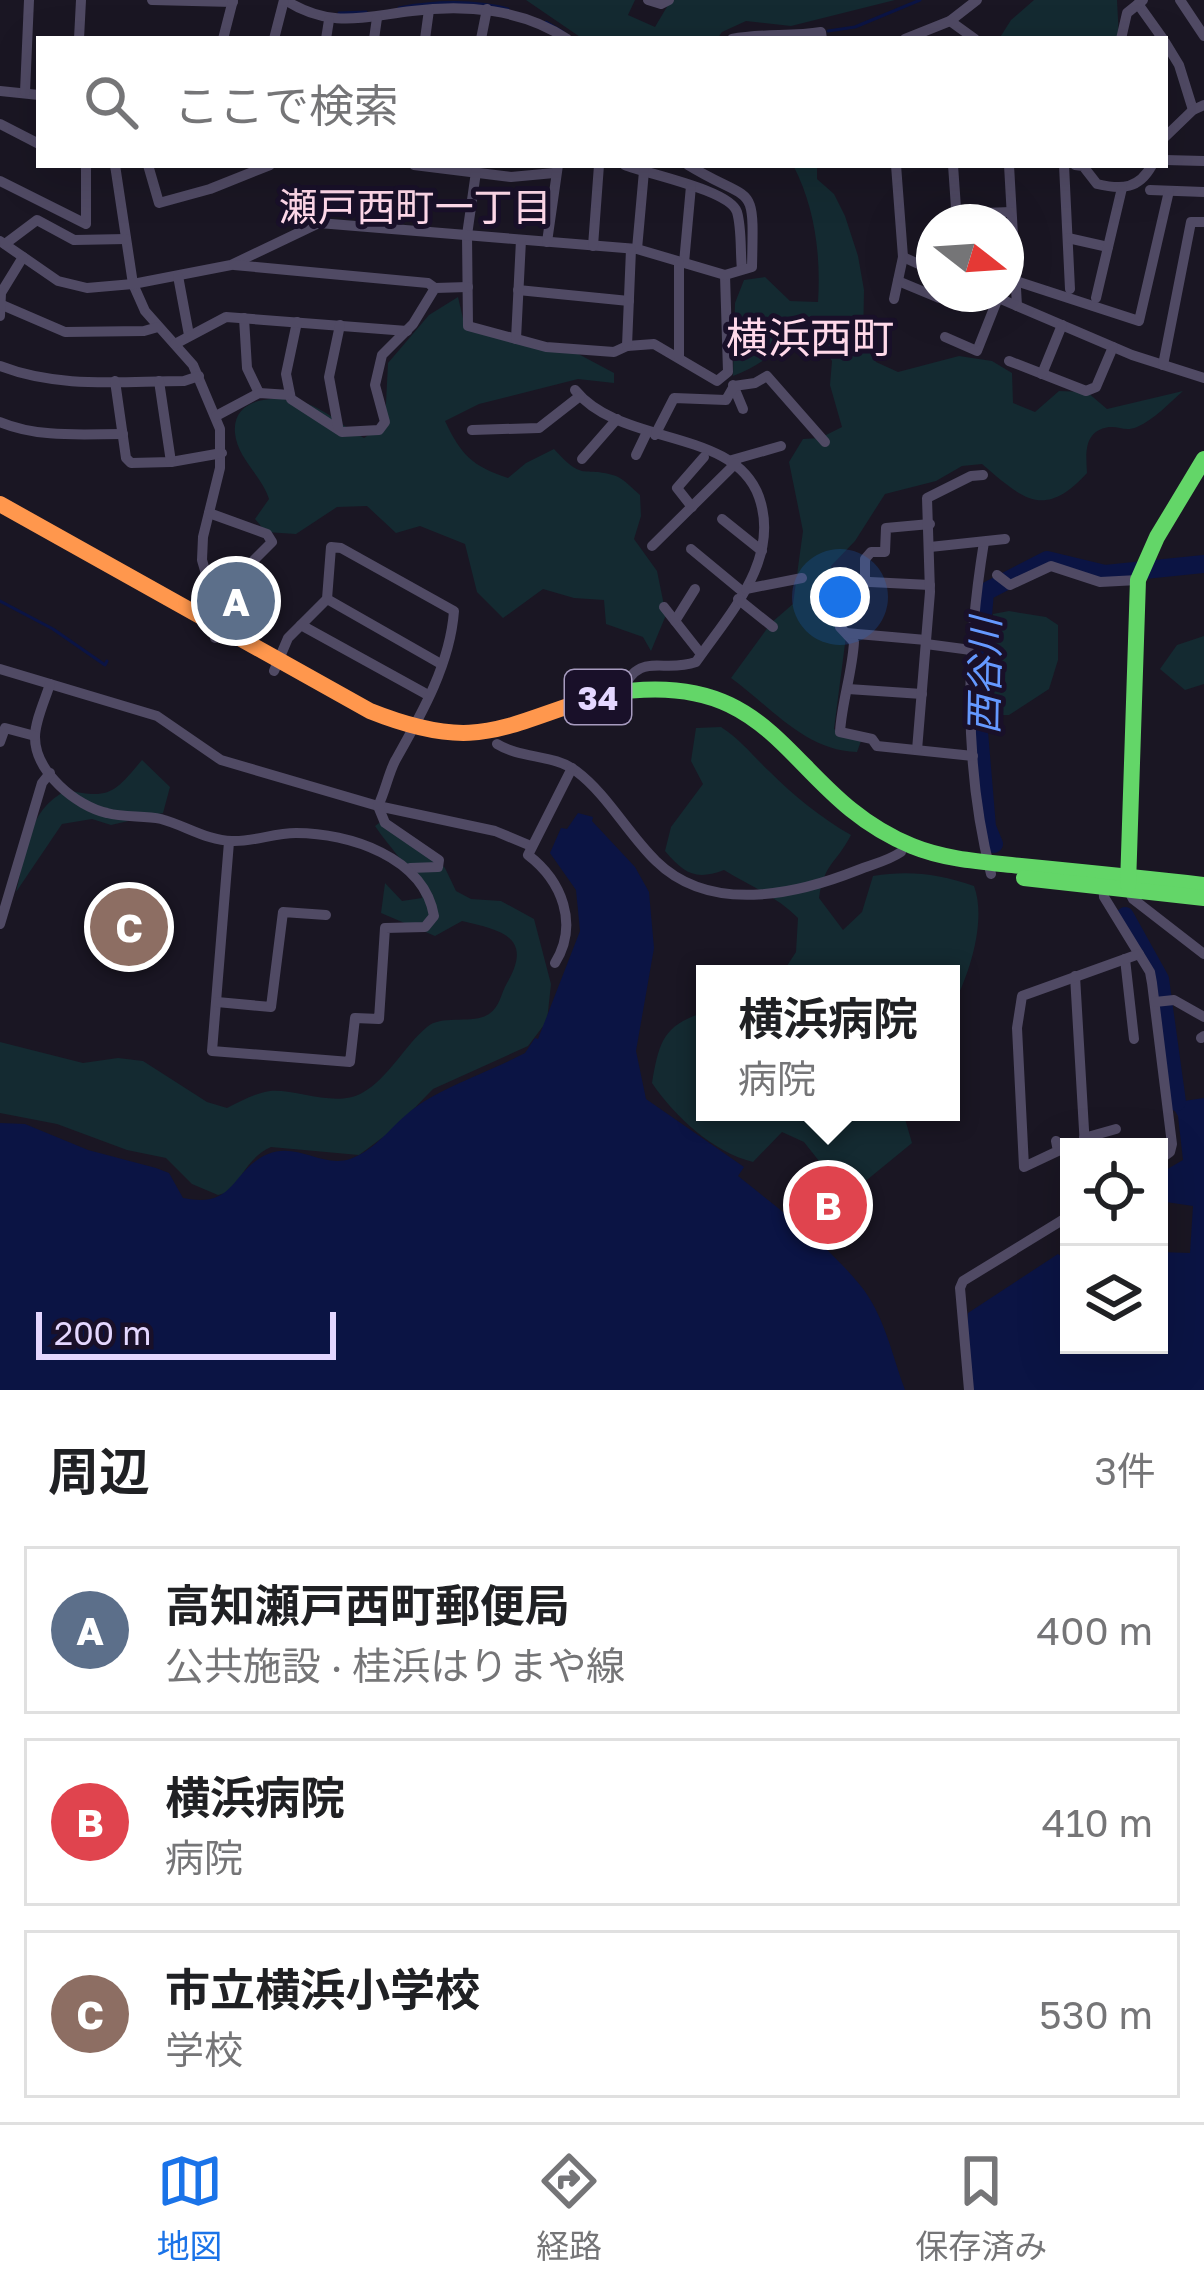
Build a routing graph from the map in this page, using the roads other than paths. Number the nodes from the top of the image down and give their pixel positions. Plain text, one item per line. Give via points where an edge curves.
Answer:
1 (29, 0) edge
2 (81, 0) edge
3 (152, 0) edge
4 (285, 0) edge
5 (650, 0) edge
6 (670, 0) edge
7 (977, 0) edge
8 (1180, 0) edge
9 (233, 1) edge
10 (1141, 2) edge
11 (487, 9) junction
12 (429, 10) junction
13 (377, 17) junction
14 (328, 20) junction
15 (950, 21) junction
16 (538, 24) junction
17 (79, 36) edge
18 (224, 36) edge
19 (275, 36) edge
20 (326, 36) edge
21 (374, 36) edge
22 (425, 36) edge
23 (482, 36) edge
24 (536, 36) edge
25 (561, 36) edge
26 (789, 36) edge
27 (821, 36) edge
28 (912, 36) edge
29 (972, 36) edge
30 (1122, 36) edge
31 (1162, 36) edge
32 (1204, 36) edge
33 (1168, 47) edge
34 (0, 91) edge
35 (25, 92) junction
36 (36, 94) edge
37 (1198, 107) edge
38 (0, 124) edge
39 (1168, 134) edge
40 (36, 142) edge
41 (1168, 160) edge
42 (1204, 161) edge
43 (86, 168) edge
44 (115, 168) edge
45 (149, 168) edge
46 (261, 168) edge
47 (441, 168) edge
48 (598, 168) edge
49 (634, 168) edge
50 (694, 168) edge
51 (896, 168) edge
52 (953, 168) edge
53 (1009, 168) edge
54 (1064, 168) edge
55 (1085, 168) edge
56 (1150, 168) edge
57 (556, 169) edge
58 (644, 171) junction
59 (476, 172) junction
60 (0, 181) edge
61 (691, 186) junction
62 (1122, 188) junction
63 (1150, 190) dead end
64 (1169, 191) junction
65 (1204, 192) edge
66 (956, 204) edge
67 (1011, 204) edge
68 (1204, 222) edge
69 (467, 235) junction
70 (1068, 238) junction
71 (126, 239) junction
72 (521, 240) junction
73 (2, 242) edge
74 (547, 242) junction
75 (593, 246) junction
76 (1108, 247) junction
77 (634, 249) junction
78 (23, 257) junction
79 (903, 257) junction
80 (682, 262) junction
81 (916, 263) edge
82 (231, 265) junction
83 (742, 269) junction
84 (724, 274) junction
85 (178, 276) junction
86 (898, 281) junction
87 (1024, 283) edge
88 (133, 284) junction
89 (468, 287) junction
90 (435, 288) junction
91 (916, 288) edge
92 (1070, 289) dead end
93 (518, 290) junction
94 (1096, 298) dead end
95 (894, 299) dead end
96 (629, 301) junction
97 (1, 308) edge
98 (1024, 309) edge
99 (988, 312) edge
100 (244, 318) junction
101 (297, 322) junction
102 (340, 326) junction
103 (1063, 326) junction
104 (158, 327) junction
105 (406, 331) junction
106 (189, 335) junction
107 (945, 337) dead end
108 (516, 338) junction
109 (176, 344) junction
110 (627, 346) junction
111 (1113, 347) junction
112 (679, 358) junction
113 (1009, 361) dead end
114 (1163, 365) junction
115 (0, 366) edge
116 (726, 374) junction
117 (1042, 374) junction
118 (199, 376) junction
119 (1204, 378) edge
120 (115, 381) junction
121 (159, 381) junction
122 (734, 386) junction
123 (259, 393) junction
124 (290, 395) junction
125 (743, 409) dead end
126 (216, 416) junction
127 (617, 418) junction
128 (0, 422) edge
129 (338, 426) junction
130 (472, 430) dead end
131 (651, 433) junction
132 (123, 434) junction
133 (825, 442) dead end
134 (781, 446) dead end
135 (222, 453) junction
136 (636, 454) dead end
137 (704, 457) dead end
138 (582, 459) dead end
139 (1204, 460) edge
140 (734, 461) junction
141 (171, 462) junction
142 (983, 476) dead end
143 (0, 504) edge
144 (692, 507) junction
145 (209, 513) junction
146 (0, 518) edge
147 (722, 519) dead end
148 (930, 524) junction
149 (1005, 539) dead end
150 (984, 542) junction
151 (652, 546) dead end
152 (930, 547) junction
153 (691, 549) dead end
154 (762, 551) junction
155 (802, 578) dead end
156 (1138, 580) junction
157 (865, 582) junction
158 (930, 586) junction
159 (695, 589) dead end
160 (210, 591) junction
161 (742, 594) junction
162 (975, 594) junction
163 (327, 599) junction
164 (664, 607) dead end
165 (675, 621) junction
166 (301, 625) junction
167 (773, 627) dead end
168 (215, 631) junction
169 (845, 633) junction
170 (926, 642) junction
171 (971, 650) junction
172 (701, 654) junction
173 (441, 664) junction
174 (277, 665) junction
175 (0, 669) edge
176 (50, 684) junction
177 (848, 689) junction
178 (922, 694) junction
179 (428, 695) junction
180 (622, 695) junction
181 (2, 727) edge
182 (35, 736) junction
183 (411, 736) junction
184 (0, 742) edge
185 (497, 744) junction
186 (917, 750) junction
187 (973, 756) junction
188 (572, 768) junction
189 (50, 773) junction
190 (378, 806) junction
191 (229, 842) junction
192 (531, 846) junction
193 (901, 852) junction
194 (406, 868) junction
195 (989, 868) junction
196 (1103, 881) junction
197 (1128, 883) junction
198 (1204, 885) edge
199 (1204, 898) edge
200 (326, 915) dead end
201 (0, 924) edge
202 (1139, 954) junction
203 (1204, 954) edge
204 (1125, 959) junction
205 (555, 963) dead end
206 (1075, 976) junction
207 (217, 1002) junction
208 (1155, 1002) junction
209 (1204, 1017) edge
210 (1134, 1039) dead end
211 (1116, 1129) dead end
212 (1085, 1138) edge
213 (1095, 1138) edge
214 (1056, 1141) dead end
215 (1168, 1153) edge
216 (1060, 1222) edge
217 (969, 1390) edge

1 - 35 street
2 - 17 street
3 - 9 street
4 - 14 street
4 - 19 street
5 - 6 street
7 - 15 street
8 - 32 street
9 - 18 street
10 - 30 street via 1127,13
10 - 31 street
11 - 12 street
11 - 16 street
11 - 23 street
12 - 13 street
12 - 22 street
13 - 14 street
13 - 21 street
14 - 20 street
15 - 28 street
15 - 29 street
16 - 24 street
16 - 25 street
26 - 27 street
33 - 37 street
34 - 35 street
35 - 36 street
37 - 39 street
38 - 40 street
41 - 42 street
43 - 60 street via 86,224
44 - 71 street
45 - 46 street via 160,203
47 - 59 street
48 - 75 street
49 - 58 street
50 - 83 street via 751,202 752,267
51 - 79 street
52 - 66 street
53 - 67 street
54 - 70 street
55 - 62 street via 1097,184
56 - 62 street
57 - 59 street via 511,177
57 - 74 street
58 - 61 street
58 - 77 street
59 - 69 street
61 - 80 street
61 - 83 street via 736,208
62 - 76 street
63 - 64 street
64 - 65 street
64 - 87 street via 1139,321
68 - 114 street via 1191,222
69 - 72 street
69 - 82 street via 319,223
69 - 89 street
70 - 76 street
70 - 92 street
71 - 73 street via 74,240 37,220
71 - 88 street
72 - 74 street
72 - 93 street
73 - 78 street
74 - 75 street
75 - 77 street
76 - 94 street
77 - 80 street
77 - 96 street
78 - 88 street via 70,285
78 - 97 street
79 - 81 street
79 - 86 street
80 - 84 street
80 - 112 street
82 - 85 street
82 - 90 street
83 - 84 street
84 - 116 street
85 - 88 street
85 - 106 street
86 - 91 street
86 - 95 street
88 - 104 street
89 - 90 street
89 - 108 street via 468,326
90 - 105 street
93 - 96 street
93 - 108 street
96 - 110 street
97 - 104 street via 65,332
98 - 103 street
99 - 107 street via 977,351
100 - 101 street
100 - 106 street via 226,317
100 - 123 street
101 - 102 street
101 - 124 street
102 - 105 street
102 - 129 street via 328,377
103 - 111 street
103 - 117 street
104 - 109 street
105 - 129 street via 384,351 376,377 385,422 379,430
106 - 109 street
108 - 110 street via 614,352
109 - 118 street
110 - 112 street via 654,344
111 - 114 street
111 - 117 street via 1096,388
112 - 116 street via 711,380
113 - 117 street
114 - 119 street
115 - 120 street via 28,377
116 - 122 street
118 - 121 street
118 - 126 street
120 - 121 street
120 - 132 street
121 - 141 street
122 - 125 street
122 - 131 street via 726,400 674,398
122 - 133 street via 767,376
123 - 124 street
123 - 126 street
124 - 129 street
126 - 135 street
127 - 130 street via 578,393 539,428
127 - 131 street
127 - 138 street
128 - 132 street
131 - 136 street
131 - 140 street
132 - 141 street via 131,463
134 - 140 street
135 - 141 street
135 - 145 street
137 - 144 street via 676,488
139 - 156 main road
140 - 144 street
140 - 154 street via 761,503
142 - 148 street via 927,498
143 - 168 main road, 34
144 - 151 street
145 - 160 street via 202,560
145 - 160 street via 272,542 234,580
146 - 168 main road, 34
147 - 154 street
148 - 152 street
148 - 157 street via 886,528 885,552 865,559
149 - 150 street
150 - 152 street
150 - 162 street
152 - 158 street
153 - 161 street
154 - 161 street
155 - 161 street
156 - 162 street via 1100,582 1051,566 1010,585 1002,572
156 - 197 main road
157 - 158 street
157 - 169 street via 843,587
158 - 170 street
159 - 165 street
160 - 168 street
161 - 167 street
161 - 172 street
162 - 171 street
163 - 166 street
163 - 173 street
163 - 173 street via 331,548 341,548 454,611
164 - 165 street
165 - 172 street
166 - 174 street
166 - 179 street
168 - 174 main road, 34
169 - 170 street
169 - 177 street via 854,643
170 - 171 street
170 - 178 street
171 - 187 street
172 - 180 street via 689,665 642,666
173 - 179 street
174 - 183 main road, 34
175 - 176 street
176 - 182 street
176 - 190 street via 157,716 220,760
177 - 178 street
177 - 186 street via 843,735
178 - 186 street
179 - 183 street
180 - 183 main road, 34 via 492,734
180 - 185 main road, 34
180 - 193 main road, 34 via 685,699 741,719 836,807
180 - 195 main road, 34 via 685,690 743,708 895,837
181 - 182 street
181 - 184 street
182 - 189 street
183 - 185 main road, 34 via 440,747
183 - 190 street
185 - 188 street
186 - 187 street
187 - 195 street
188 - 192 street
188 - 193 street via 655,860 693,887 782,892
189 - 191 street via 99,812 158,818
189 - 201 street
190 - 192 street
190 - 194 street via 385,823 439,860 427,870
191 - 194 street via 320,835
191 - 207 street
192 - 205 street via 528,854 560,892 567,918
193 - 195 main road, 34
194 - 207 street via 434,916 425,927 385,928 379,1019 356,1018 350,1062 212,1051
195 - 196 main road, 34
196 - 197 main road, 34
196 - 202 street via 1104,897
197 - 198 main road, 34
197 - 199 main road, 34
197 - 203 street via 1133,899
200 - 207 street via 283,912 271,1006
202 - 204 street
202 - 208 street
204 - 206 street
204 - 210 street
206 - 212 street
206 - 214 street via 1024,992 1017,1028 1024,1167 1058,1151
208 - 209 street via 1174,1000
208 - 215 street
211 - 213 street
216 - 217 street via 963,1282

